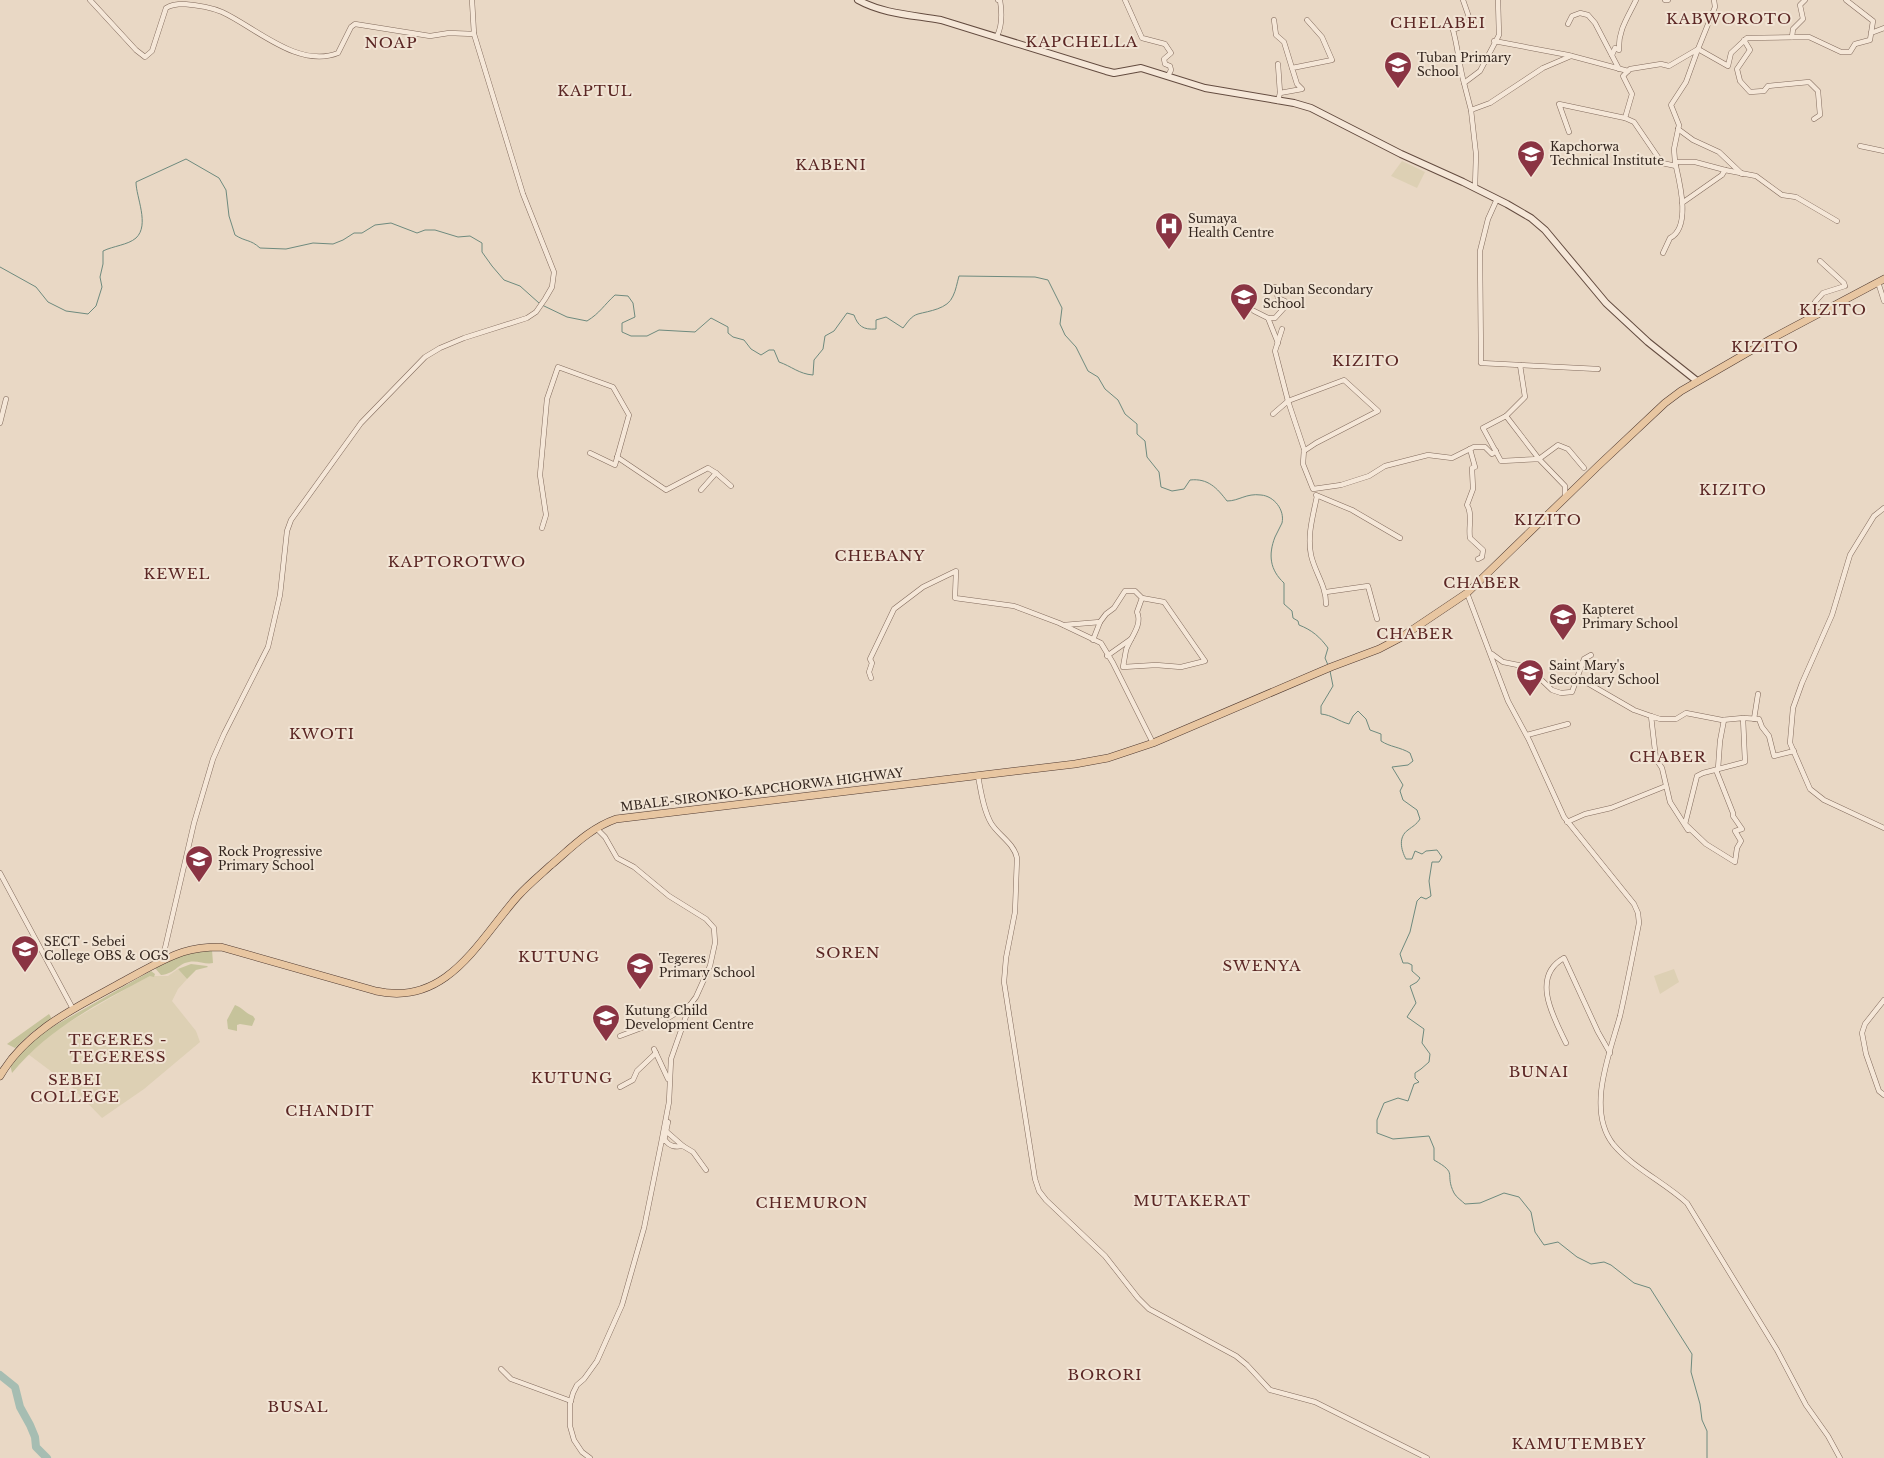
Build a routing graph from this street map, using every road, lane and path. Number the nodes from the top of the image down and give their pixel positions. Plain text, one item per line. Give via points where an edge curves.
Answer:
1 (90, 0) edge
2 (472, 0) edge
3 (858, 0) edge
4 (998, 0) edge
5 (1125, 0) edge
6 (1463, 0) edge
7 (1498, 0) edge
8 (1636, 0) edge
9 (1714, 0) edge
10 (1805, 0) edge
11 (1846, 0) edge
12 (1274, 20) dead end
13 (1307, 20) dead end
14 (1568, 24) dead end
15 (1884, 28) edge
16 (1871, 33) junction
17 (474, 34) junction
18 (997, 36) junction
19 (1792, 37) junction
20 (1744, 40) junction
21 (1494, 41) junction
22 (1698, 49) junction
23 (1612, 55) junction
24 (1571, 56) junction
25 (1278, 64) dead end
26 (1292, 68) junction
27 (1619, 69) junction
28 (1628, 71) junction
29 (1168, 76) junction
30 (1464, 83) junction
31 (1280, 93) junction
32 (1278, 101) junction
33 (1471, 110) junction
34 (1625, 118) junction
35 (1814, 119) dead end
36 (1678, 129) junction
37 (1569, 132) dead end
38 (1860, 146) dead end
39 (1884, 151) edge
40 (1675, 164) junction
41 (1725, 170) junction
42 (1743, 175) junction
43 (1475, 188) junction
44 (1497, 199) junction
45 (1682, 203) junction
46 (1837, 221) dead end
47 (1663, 253) dead end
48 (1820, 261) dead end
49 (1881, 280) edge
50 (1275, 287) dead end
51 (1884, 301) edge
52 (1815, 302) dead end
53 (1254, 311) dead end
54 (1268, 318) junction
55 (1282, 329) dead end
56 (1278, 343) junction
57 (1520, 365) junction
58 (1598, 368) dead end
59 (1697, 381) junction
60 (6, 399) dead end
61 (1288, 401) junction
62 (1273, 414) dead end
63 (1506, 416) junction
64 (0, 423) edge
65 (1470, 449) junction
66 (1496, 451) junction
67 (1304, 452) junction
68 (590, 453) dead end
69 (617, 457) junction
70 (1539, 459) junction
71 (1584, 468) dead end
72 (716, 473) junction
73 (731, 486) dead end
74 (701, 490) dead end
75 (1313, 490) junction
76 (1317, 496) junction
77 (1566, 498) junction
78 (1884, 508) edge
79 (542, 528) dead end
80 (1400, 538) dead end
81 (1478, 559) dead end
82 (1326, 592) junction
83 (1467, 593) junction
84 (1142, 598) junction
85 (1326, 604) dead end
86 (1377, 619) dead end
87 (1100, 622) junction
88 (1064, 625) junction
89 (1131, 639) junction
90 (1093, 640) junction
91 (1492, 654) junction
92 (1108, 655) junction
93 (1591, 655) dead end
94 (1577, 677) junction
95 (871, 678) dead end
96 (1758, 694) dead end
97 (1651, 716) junction
98 (1743, 718) junction
99 (1754, 719) junction
100 (1724, 720) junction
101 (1568, 724) dead end
102 (1527, 735) junction
103 (1152, 743) junction
104 (1794, 751) junction
105 (1717, 770) junction
106 (978, 776) junction
107 (1666, 786) junction
108 (1567, 822) junction
109 (1684, 824) junction
110 (596, 828) junction
111 (1884, 828) edge
112 (1688, 830) dead end
113 (0, 873) edge
114 (162, 961) junction
115 (1884, 1000) edge
116 (690, 1005) junction
117 (73, 1009) junction
118 (620, 1036) dead end
119 (1566, 1043) dead end
120 (1610, 1053) junction
121 (0, 1076) edge
122 (670, 1082) junction
123 (620, 1087) dead end
124 (1884, 1095) edge
125 (667, 1132) junction
126 (665, 1140) junction
127 (683, 1146) junction
128 (656, 1168) junction
129 (706, 1170) dead end
130 (502, 1369) dead end
131 (571, 1401) junction
132 (590, 1458) edge
133 (1427, 1458) edge
134 (1840, 1458) edge

1 - 17 street via 145,57 152,52 166,8 178,4 218,10 278,46 315,55 338,52 355,24 430,36
2 - 17 street
3 - 18 street via 871,7 941,20
4 - 18 street via 1002,8
5 - 29 street via 1142,38 1165,44 1171,54 1164,59 1171,70
6 - 30 street via 1471,24 1453,30
7 - 21 street via 1499,35
8 - 23 street via 1621,27 1619,50 1615,48
9 - 22 street via 1715,6
10 - 19 street via 1800,5 1803,19 1793,29
11 - 16 street via 1873,21
12 - 26 street via 1276,34 1284,42
13 - 26 street via 1322,38 1332,60
14 - 23 street via 1572,16 1580,12 1588,15
15 - 16 street
16 - 19 street via 1870,40 1855,44 1850,52 1841,52 1809,37
17 - 114 street via 523,194 554,272 552,286 536,312 517,322 440,348 408,372 361,423 291,520 280,595 268,647 211,766 194,823
18 - 29 street via 1114,73 1141,68
19 - 20 street
20 - 22 street via 1731,53 1728,66
20 - 35 street via 1750,50 1737,69 1740,81 1750,92 1764,90 1768,86 1809,82 1818,91 1820,115
21 - 24 street
21 - 30 street via 1480,71
22 - 28 street via 1669,66 1661,64
22 - 36 street via 1686,82 1671,105
23 - 27 street
24 - 27 street
24 - 33 street via 1543,68 1490,104
25 - 31 street
26 - 31 street via 1302,89
27 - 28 street
28 - 34 street via 1623,76 1632,94
29 - 32 street via 1206,88
30 - 33 street
31 - 32 street
32 - 43 street via 1321,113
33 - 43 street via 1476,154
34 - 37 street via 1559,104
34 - 40 street via 1634,122 1662,163
36 - 40 street
36 - 42 street via 1719,152
38 - 39 street
40 - 41 street via 1694,162
40 - 45 street
41 - 42 street
41 - 45 street
42 - 46 street via 1756,176 1782,195 1796,197
43 - 44 street
44 - 57 street via 1480,251 1481,363
44 - 59 street via 1545,230 1606,303
45 - 47 street via 1680,225
48 - 52 street via 1845,286 1823,293
49 - 51 street
49 - 59 main road, MBALE-SIRONKO-KAPCHORWA HIGHWAY
50 - 54 street via 1278,298 1284,301 1284,308 1276,318
53 - 54 street
54 - 56 street
55 - 56 street
56 - 61 street via 1275,351
57 - 58 street
57 - 63 street via 1525,397
59 - 77 main road, MBALE-SIRONKO-KAPCHORWA HIGHWAY via 1665,403
60 - 64 street
61 - 62 street
61 - 67 street
61 - 67 street via 1344,380 1378,411
63 - 66 street via 1484,428
63 - 70 street
65 - 66 street via 1484,447 1492,454
65 - 75 street via 1452,458 1428,455 1385,466 1369,476
65 - 81 street via 1475,467 1472,468 1473,489 1467,505 1470,510 1468,529 1470,538 1483,550 1482,557
66 - 70 street via 1501,461
67 - 75 street via 1303,464
68 - 69 street via 615,465
69 - 72 street via 666,490 708,468
69 - 79 street via 629,415 613,388 558,367 548,399 540,475 546,515
70 - 71 street via 1558,445 1568,449
70 - 77 street via 1565,486
72 - 73 street
72 - 74 street
75 - 76 street
76 - 80 street via 1352,510
76 - 82 street via 1309,531 1311,555
77 - 83 main road, MBALE-SIRONKO-KAPCHORWA HIGHWAY
78 - 104 street via 1872,520 1850,556 1832,616 1802,683 1791,721 1790,742
82 - 85 street
82 - 86 street via 1368,586
83 - 91 street
83 - 103 main road, MBALE-SIRONKO-KAPCHORWA HIGHWAY via 1379,649
84 - 87 street via 1135,591 1125,591
84 - 89 street via 1136,632
84 - 89 street via 1164,602 1205,661 1181,667 1123,667
87 - 88 street
87 - 90 street
88 - 90 street
88 - 95 street via 1014,606 955,598 956,571 922,586 894,609 870,659
89 - 92 street
90 - 92 street via 1100,643
91 - 94 street via 1504,662 1528,666 1552,690 1561,693 1572,692
91 - 102 street via 1508,701
92 - 103 street
93 - 94 street via 1584,659
94 - 97 street
96 - 99 street
97 - 100 street via 1676,719 1686,713
97 - 107 street via 1656,759 1662,768
98 - 99 street
98 - 100 street
98 - 105 street via 1746,762
99 - 104 street via 1760,719 1770,736 1774,756
100 - 105 street
101 - 102 street
102 - 108 street
103 - 106 main road, MBALE-SIRONKO-KAPCHORWA HIGHWAY via 1108,758
104 - 111 street via 1810,789 1824,800
105 - 109 street via 1697,776
105 - 109 street via 1733,816 1742,829 1735,831 1742,841 1737,848 1735,862 1706,844
106 - 110 main road, MBALE-SIRONKO-KAPCHORWA HIGHWAY via 616,819
106 - 133 street via 987,815 997,832 1015,850 1017,858 1015,912 1004,982 1039,1191 1105,1256 1149,1309 1236,1356 1270,1390 1315,1402
107 - 108 street
107 - 109 street via 1670,802
108 - 120 street via 1638,913 1639,923
109 - 112 street
110 - 114 main road, MBALE-SIRONKO-KAPCHORWA HIGHWAY via 530,883 455,971 438,984 416,992 388,994 221,947 184,952
110 - 116 street via 605,836 617,858 706,919 714,928 713,957
113 - 117 street
114 - 117 main road, MBALE-SIRONKO-KAPCHORWA HIGHWAY
115 - 124 street via 1862,1033 1866,1054 1879,1090
116 - 118 street via 668,1018
116 - 122 street via 670,1060
117 - 121 main road, MBALE-SIRONKO-KAPCHORWA HIGHWAY via 19,1049
119 - 120 street via 1549,1008 1546,988 1549,972 1564,958
120 - 134 street via 1604,1070 1602,1095 1603,1124 1607,1134 1623,1154 1687,1203
122 - 123 street via 655,1051 633,1080
122 - 125 street
122 - 128 street
125 - 126 street
125 - 127 street
126 - 127 street via 669,1145
126 - 128 street
127 - 129 street
128 - 131 street via 644,1228 622,1305 597,1360 577,1385
130 - 131 street via 511,1379
131 - 132 street via 570,1426 574,1440

